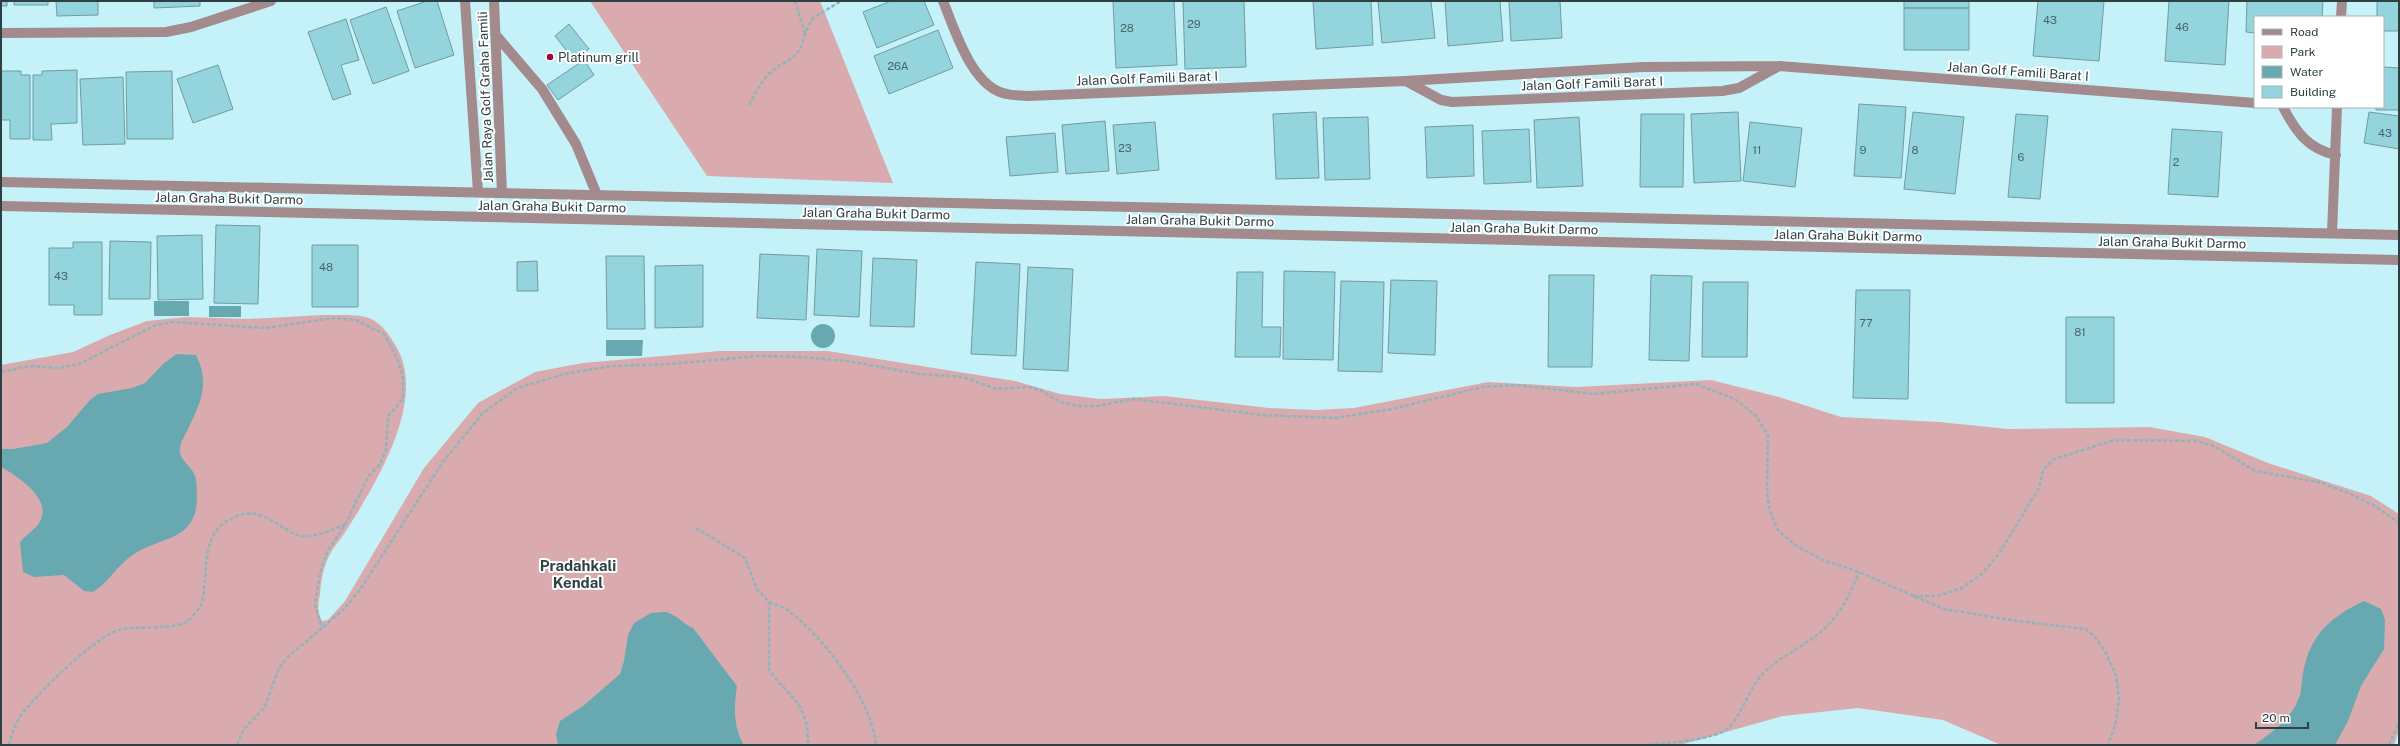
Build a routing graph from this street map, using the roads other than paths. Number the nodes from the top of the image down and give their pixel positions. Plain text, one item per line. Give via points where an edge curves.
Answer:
1 (271, 1) edge
2 (465, 1) edge
3 (494, 1) edge
4 (943, 1) edge
5 (2342, 1) edge
6 (246, 5) edge
7 (2341, 16) edge
8 (1, 33) edge
9 (495, 34) junction
10 (1778, 66) junction
11 (1405, 81) junction
12 (2254, 102) edge
13 (2284, 108) edge
14 (2337, 108) edge
15 (2336, 155) junction
16 (1, 182) edge
17 (478, 192) junction
18 (502, 193) junction
19 (597, 195) junction
20 (1, 206) edge
21 (2332, 233) junction
22 (2399, 235) edge
23 (2399, 260) edge

1 - 6 street
2 - 17 street, Jalan Raya Golf Graha Famili
3 - 9 street, Jalan Raya Golf Graha Famili
4 - 11 street, Jalan Golf Famili Barat I via 973,69 992,88 1006,94 1028,96
5 - 7 street
6 - 8 street via 191,27 166,32
9 - 18 street, Jalan Raya Golf Graha Famili
9 - 19 street via 542,89 576,144
10 - 11 street, Jalan Golf Famili Barat I via 1643,67
10 - 11 street, Jalan Golf Famili Barat I via 1739,88 1722,91 1452,102 1441,100
10 - 12 street, Jalan Golf Famili Barat I
13 - 15 street via 2299,133 2312,145 2321,151
14 - 15 street
15 - 21 street
16 - 17 street, Jalan Graha Bukit Darmo
17 - 18 street, Jalan Graha Bukit Darmo
18 - 19 street, Jalan Graha Bukit Darmo
19 - 21 street, Jalan Graha Bukit Darmo
20 - 23 street, Jalan Graha Bukit Darmo
21 - 22 street, Jalan Graha Bukit Darmo

